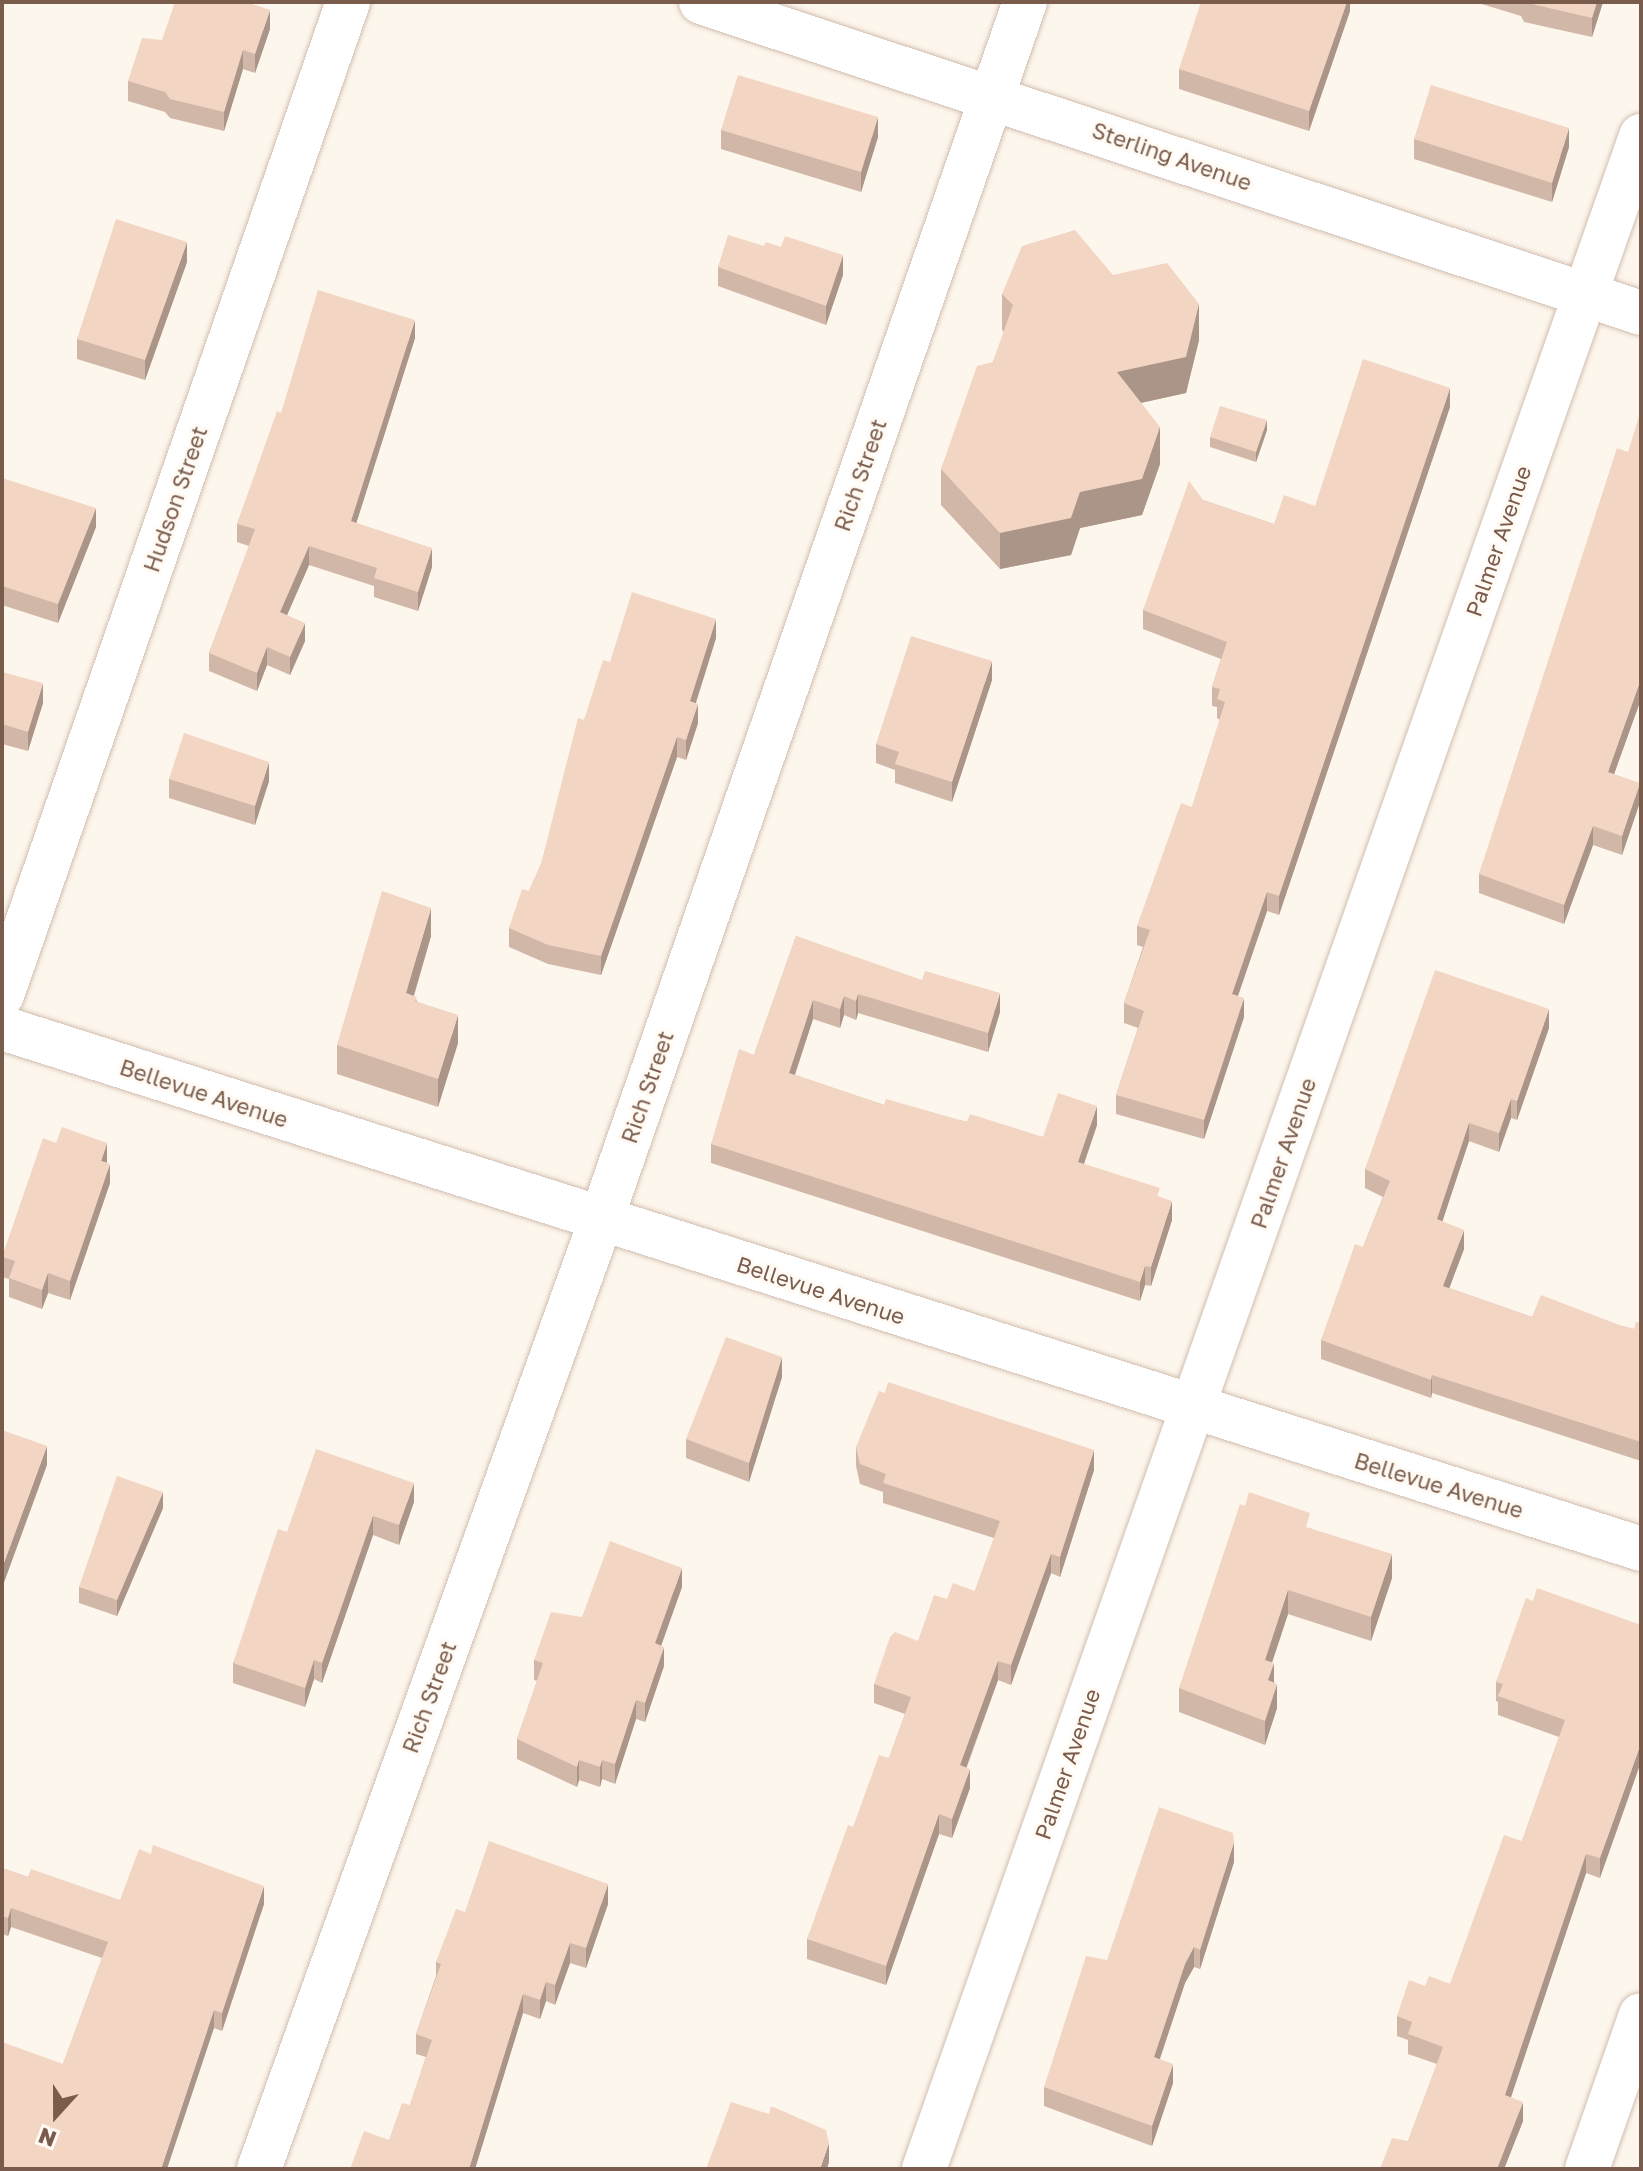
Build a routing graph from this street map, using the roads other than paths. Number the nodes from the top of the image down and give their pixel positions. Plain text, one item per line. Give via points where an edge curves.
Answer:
1 (348, 2) edge
2 (701, 2) edge
3 (1025, 2) edge
4 (992, 95) junction
5 (1641, 136) edge
6 (1585, 295) junction
7 (1641, 313) edge
8 (2, 995) edge
9 (2, 1028) edge
10 (601, 1220) junction
11 (1193, 1408) junction
12 (1641, 1549) edge
13 (1641, 2015) edge
14 (259, 2169) edge
15 (924, 2169) edge
16 (1587, 2169) edge

1 - 8 street, Hudson Street
2 - 4 street, Sterling Avenue
3 - 4 street, Rich Street
4 - 6 street, Sterling Avenue
4 - 10 street, Rich Street
5 - 6 street, Palmer Avenue
6 - 7 street, Sterling Avenue
6 - 11 street, Palmer Avenue
9 - 10 street, Bellevue Avenue
10 - 11 street, Bellevue Avenue
10 - 14 street, Rich Street
11 - 12 street, Bellevue Avenue
11 - 15 street, Palmer Avenue
13 - 16 street

